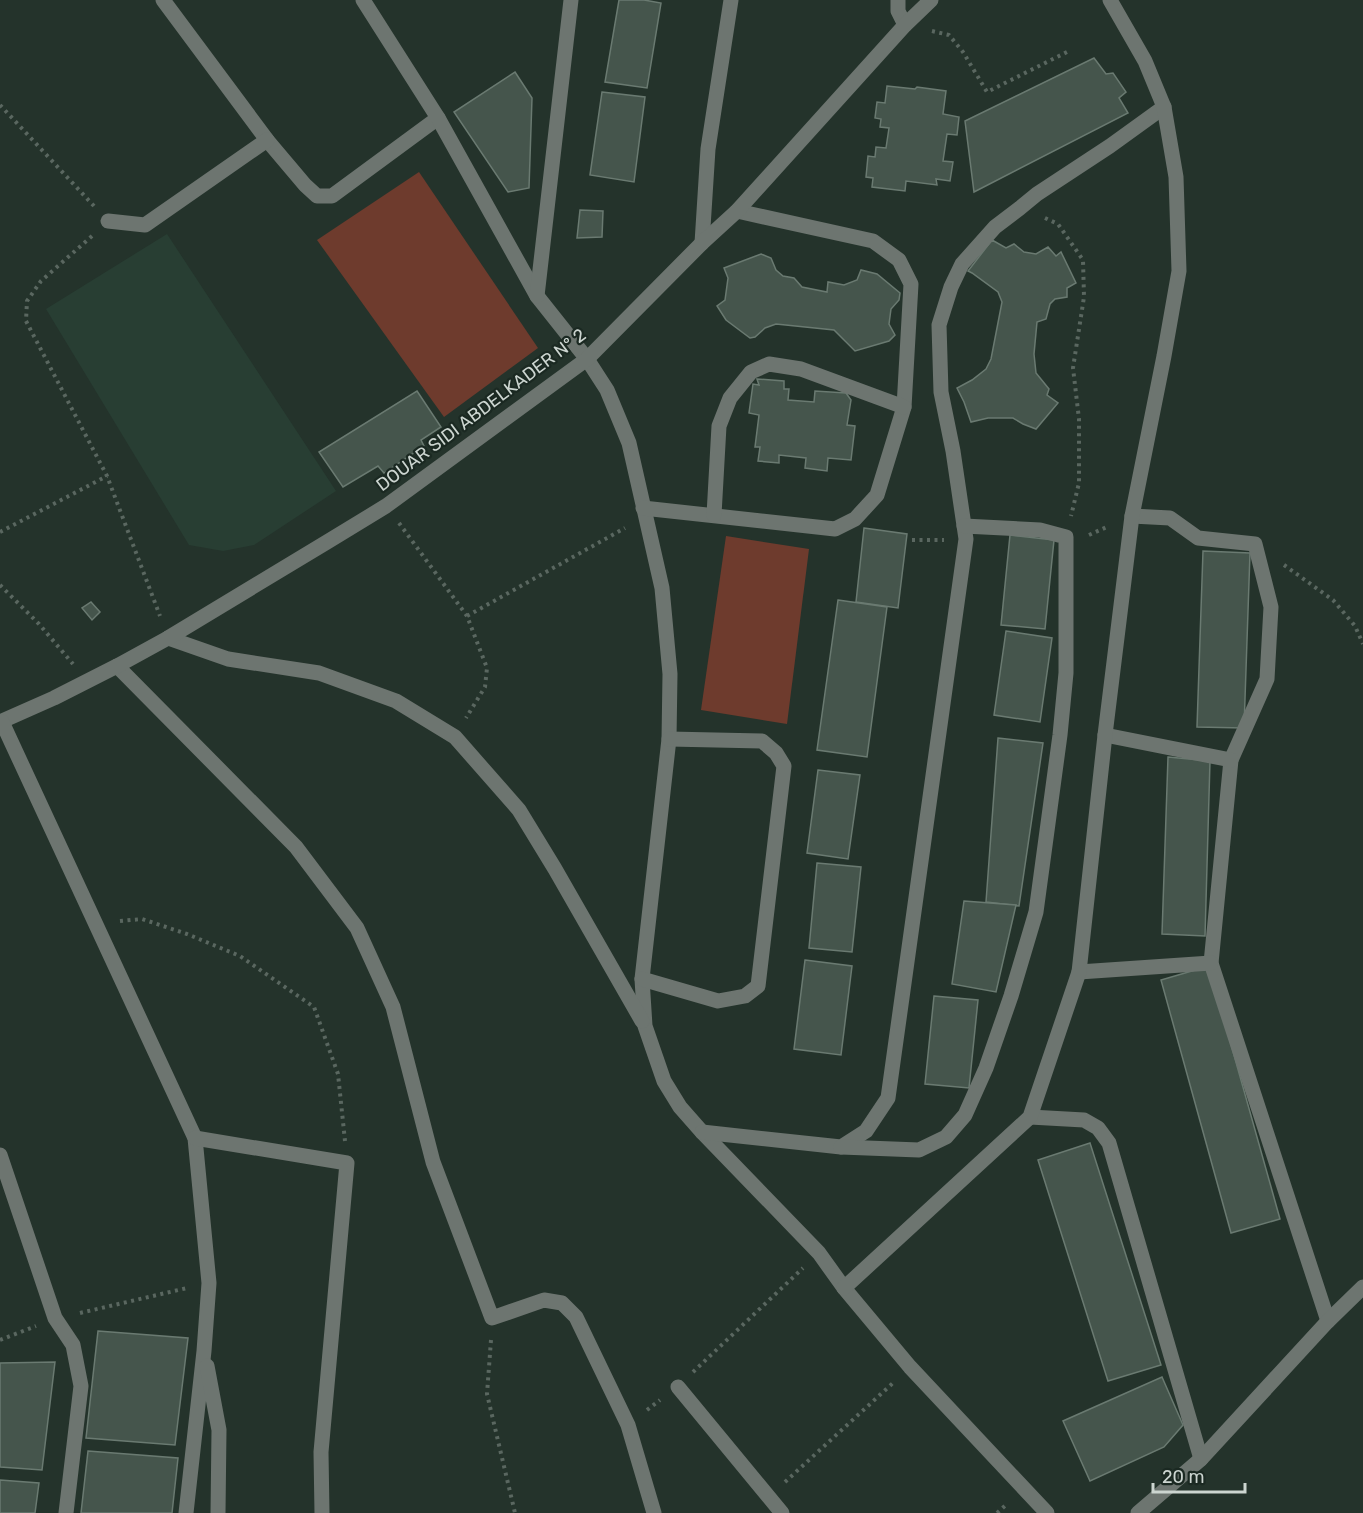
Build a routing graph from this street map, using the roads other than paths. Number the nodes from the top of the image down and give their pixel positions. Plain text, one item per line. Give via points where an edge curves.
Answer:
1 (164, 0) edge
2 (363, 0) edge
3 (571, 0) edge
4 (731, 0) edge
5 (898, 0) edge
6 (931, 0) edge
7 (1110, 0) edge
8 (905, 25) junction
9 (1164, 107) junction
10 (438, 118) junction
11 (267, 140) junction
12 (737, 211) junction
13 (108, 221) road end
14 (702, 243) junction
15 (537, 296) junction
16 (587, 359) junction
17 (904, 407) junction
18 (643, 508) junction
19 (714, 515) junction
20 (1132, 516) junction
21 (965, 533) junction
22 (168, 638) junction
23 (117, 666) junction
24 (1, 722) edge
25 (1105, 735) junction
26 (669, 739) junction
27 (1231, 760) junction
28 (1211, 963) junction
29 (1079, 972) junction
30 (642, 979) junction
31 (645, 1026) junction
32 (1030, 1117) junction
33 (702, 1132) junction
34 (195, 1138) junction
35 (841, 1147) junction
36 (0, 1155) edge
37 (1363, 1287) edge
38 (844, 1288) junction
39 (1328, 1322) junction
40 (204, 1351) junction
41 (678, 1387) road end
42 (1201, 1459) junction
43 (66, 1513) edge
44 (186, 1513) edge
45 (218, 1513) edge
46 (322, 1513) edge
47 (654, 1513) edge
48 (782, 1513) edge
49 (1047, 1513) edge
50 (1138, 1513) edge

1 - 11 street
2 - 10 street
3 - 15 street
4 - 14 street via 708,149
5 - 8 street
6 - 8 street, DOUAR SIDI ABDELKADER N° 2
7 - 9 street via 1145,61
8 - 12 street, DOUAR SIDI ABDELKADER N° 2
9 - 20 street via 1176,177 1179,271
9 - 21 street via 995,227 962,264 951,287 939,325 941,392
10 - 11 street via 332,196 317,196 305,186
10 - 15 street
11 - 13 street via 145,225
12 - 14 street, DOUAR SIDI ABDELKADER N° 2
12 - 17 street via 873,242 899,260 911,284
14 - 16 street, DOUAR SIDI ABDELKADER N° 2
15 - 16 street
16 - 18 street via 608,390 629,443
16 - 22 street, DOUAR SIDI ABDELKADER N° 2 via 386,506
17 - 19 street via 877,495 855,519 835,529
17 - 19 street via 801,369 769,364 751,372 730,398 719,426
18 - 19 street
18 - 26 street via 662,588 670,674
20 - 25 street
20 - 27 street via 1170,518 1198,538 1255,544 1271,607 1267,679
21 - 35 street via 888,1098 866,1131
21 - 35 street via 1040,530 1066,537 1066,673 1035,912 1011,996 965,1116 946,1137 919,1150
22 - 23 street, DOUAR SIDI ABDELKADER N° 2
22 - 31 street via 228,659 319,673 396,701 455,737 519,810
23 - 24 street, DOUAR SIDI ABDELKADER N° 2
23 - 47 street via 296,847 357,928 393,1007 433,1162 492,1318 544,1300 562,1303 576,1317 628,1425
24 - 34 street
25 - 27 street
25 - 29 street
26 - 30 street
26 - 30 street via 762,741 784,766 758,986 745,996 718,1001
27 - 28 street
28 - 29 street
28 - 39 street
29 - 32 street
30 - 31 street
31 - 33 street via 664,1081
32 - 38 street
32 - 42 street via 1084,1120 1098,1128 1109,1143
33 - 35 street
33 - 38 street via 819,1253
34 - 40 street via 209,1282
34 - 46 street via 347,1162 321,1452
36 - 43 street via 55,1318 73,1346 81,1386
37 - 39 street
38 - 49 street via 910,1367
39 - 42 street
40 - 44 street
40 - 45 street via 219,1430
41 - 48 street
42 - 50 street

